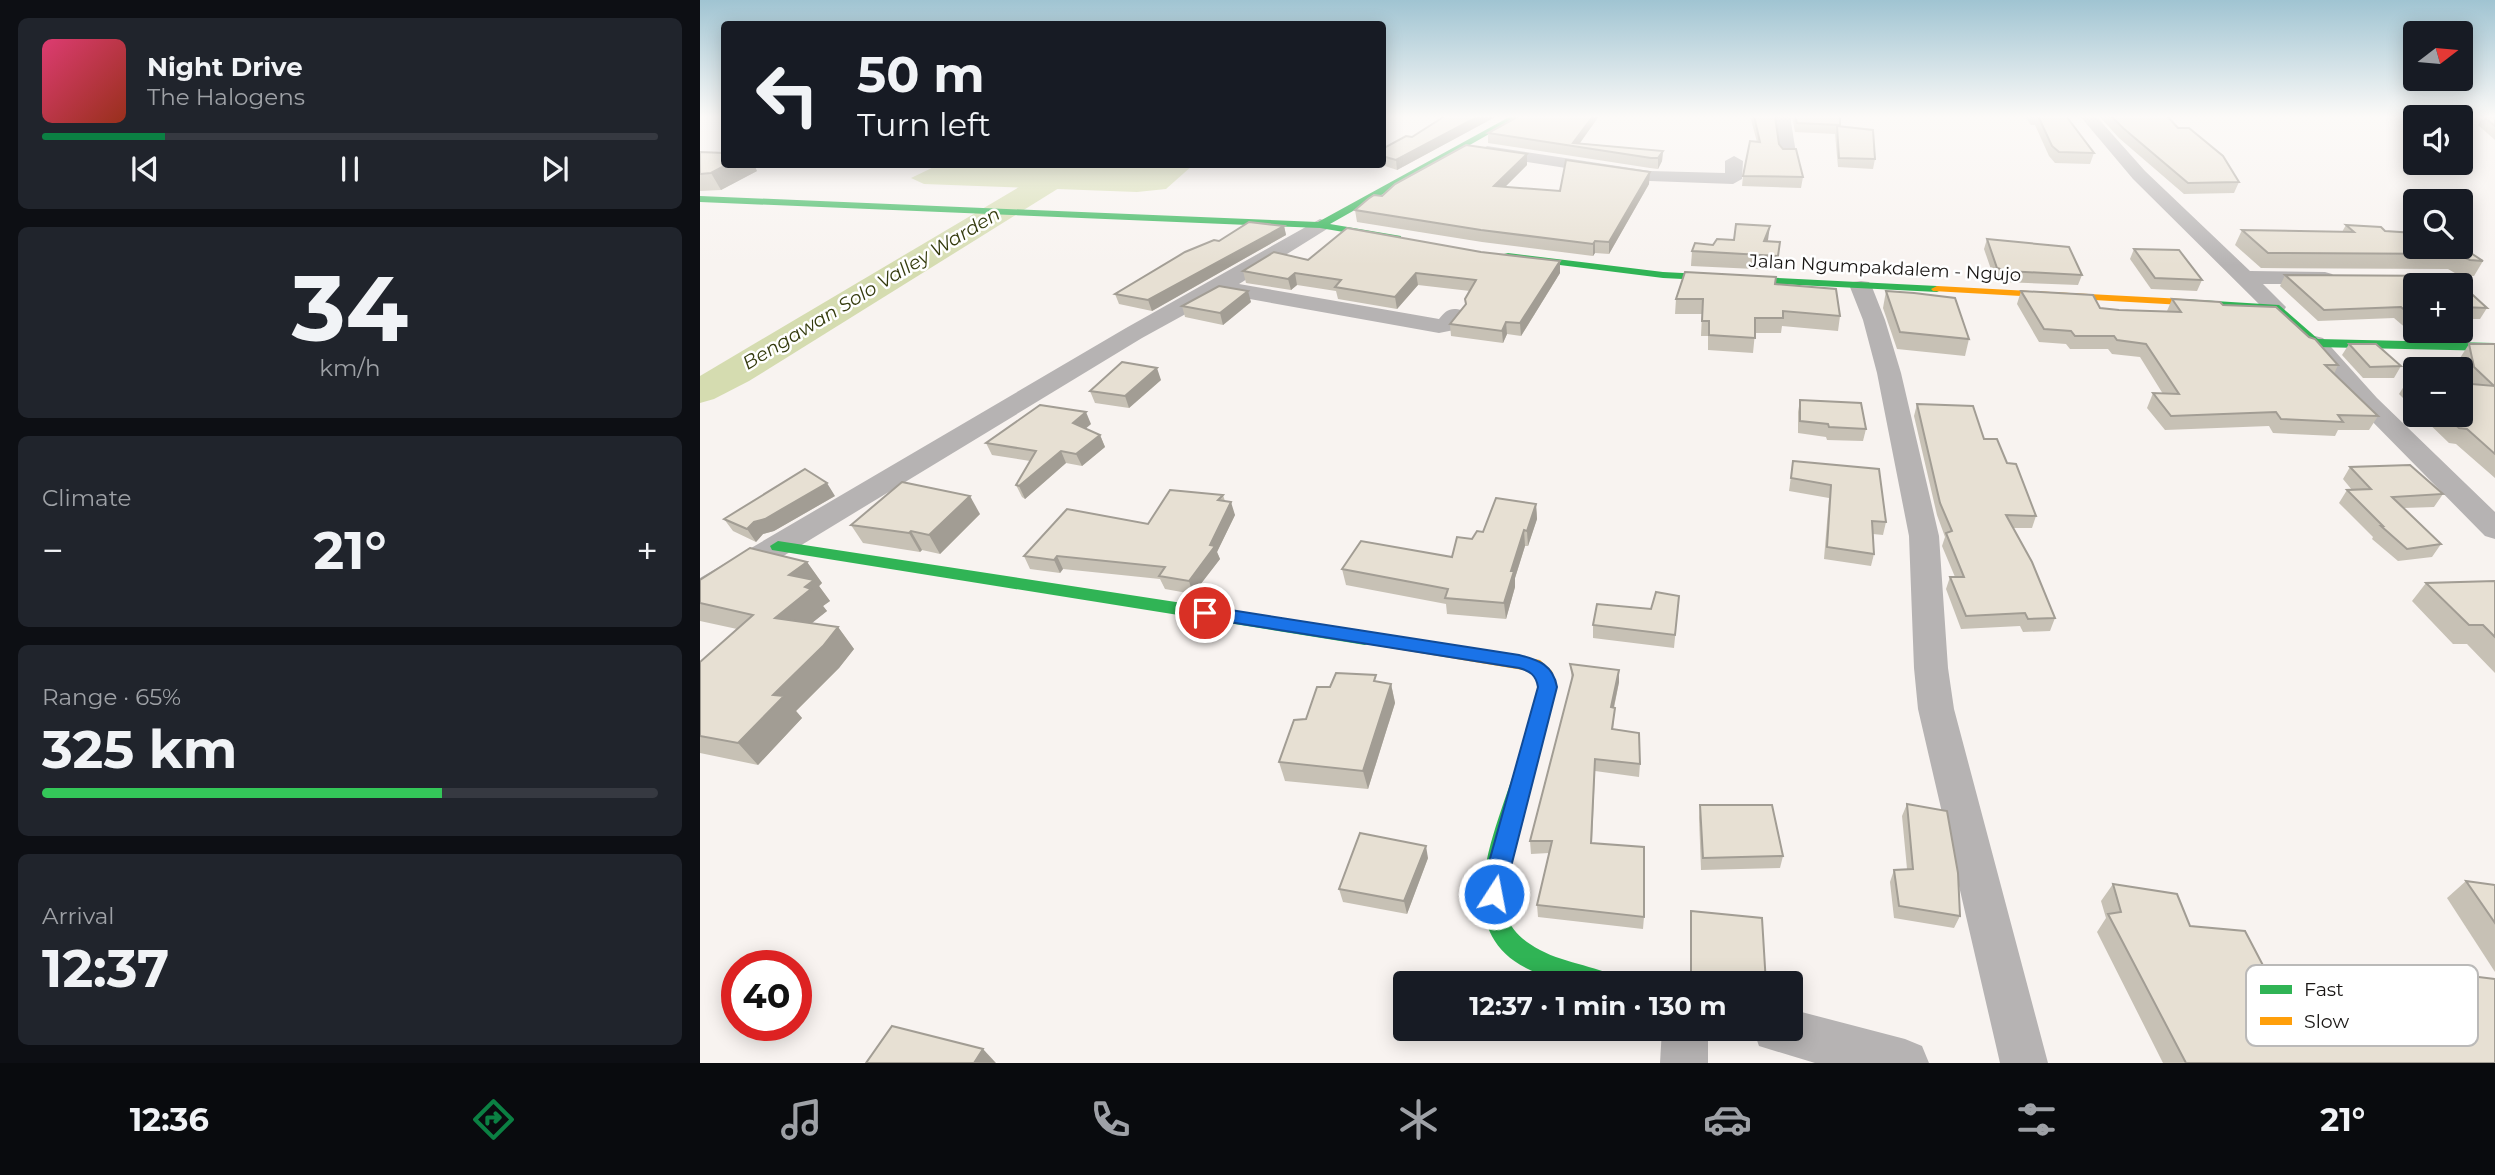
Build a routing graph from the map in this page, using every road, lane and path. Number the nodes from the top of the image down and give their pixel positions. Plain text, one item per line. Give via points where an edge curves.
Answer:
1 (1429, 166) edge
2 (1578, 166) edge
3 (1734, 166) edge
4 (2130, 166) edge
5 (700, 199) edge
6 (1320, 225) junction
7 (1415, 242) edge
8 (1495, 255) edge
9 (2245, 277) junction
10 (2340, 278) edge
11 (1219, 287) junction
12 (1861, 287) junction
13 (2275, 307) junction
14 (1454, 315) edge
15 (2315, 343) junction
16 (2495, 347) edge
17 (2495, 529) edge
18 (778, 546) junction
19 (700, 592) edge
20 (1562, 971) edge
21 (1803, 1036) edge
22 (1685, 1041) edge
23 (1684, 1063) edge
24 (1905, 1063) edge
25 (2024, 1063) edge

1 - 6 street
2 - 3 street via 1700,179 1733,179
4 - 9 street
5 - 6 street
6 - 7 street
6 - 11 street
8 - 12 street, Jalan Ngumpakdalem - Ngujo via 1663,275
9 - 10 street
9 - 13 street
11 - 14 street via 1439,326
11 - 18 street
12 - 13 street, Jalan Ngumpakdalem - Ngujo
12 - 25 street via 1889,373 1924,536 1936,709
13 - 15 street
15 - 16 street
15 - 17 street via 2368,403
18 - 19 street
18 - 20 street via 1534,666 1546,676 1548,687 1495,880 1493,909 1501,931 1519,951
21 - 24 street
22 - 23 street

